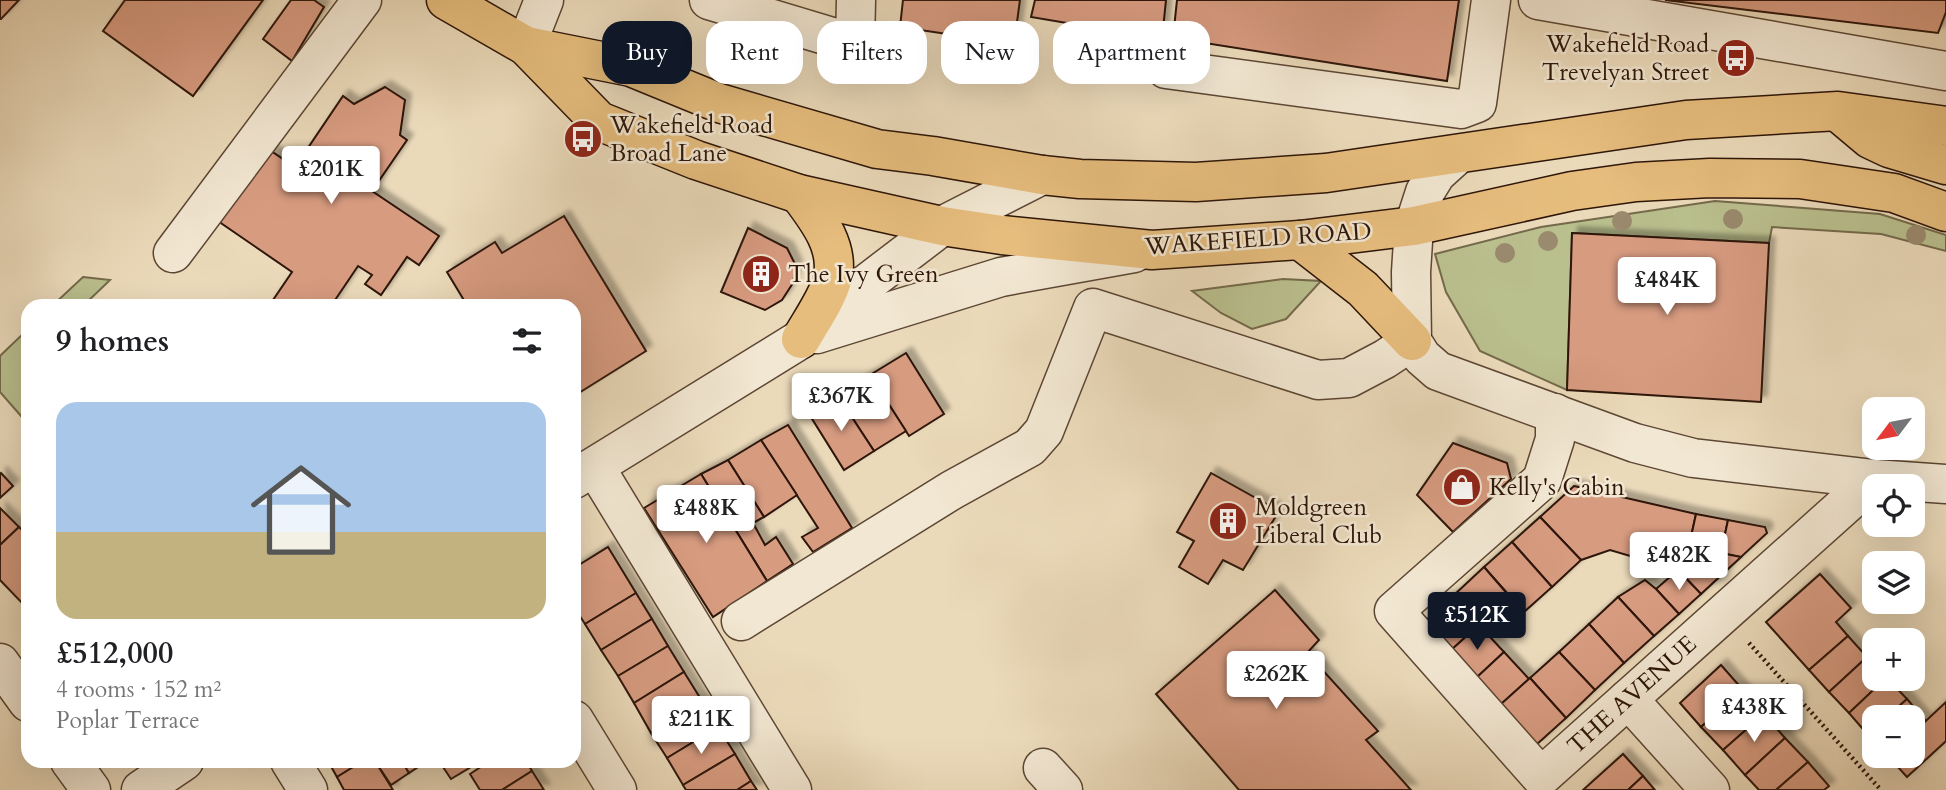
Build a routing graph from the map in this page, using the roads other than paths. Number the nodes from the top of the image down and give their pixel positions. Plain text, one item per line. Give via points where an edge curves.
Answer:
1 (362, 0) edge
2 (446, 0) edge
3 (544, 0) edge
4 (709, 0) edge
5 (856, 0) edge
6 (1491, 0) edge
7 (1538, 0) edge
8 (526, 46) junction
9 (1946, 71) edge
10 (1194, 84) edge
11 (1838, 111) junction
12 (1946, 126) edge
13 (1457, 155) junction
14 (1946, 165) edge
15 (1042, 176) junction
16 (799, 194) junction
17 (1946, 212) edge
18 (942, 226) junction
19 (1414, 226) junction
20 (1300, 240) junction
21 (1152, 250) junction
22 (173, 253) dead end
23 (801, 339) junction
24 (1412, 341) junction
25 (1555, 413) junction
26 (584, 473) edge
27 (1862, 477) edge
28 (1925, 482) edge
29 (1946, 484) edge
30 (1862, 489) edge
31 (741, 621) dead end
32 (0, 663) edge
33 (21, 692) edge
34 (1628, 699) junction
35 (581, 731) edge
36 (75, 768) edge
37 (174, 768) edge
38 (294, 768) edge
39 (90, 790) edge
40 (141, 790) edge
41 (308, 790) edge
42 (617, 790) edge
43 (792, 790) edge
44 (1710, 790) edge

1 - 22 street
2 - 8 highway, WAKEFIELD ROAD
3 - 8 street
4 - 5 street via 855,44
6 - 10 street via 1477,103 1461,109 1207,91
7 - 9 street
8 - 15 highway, WAKEFIELD ROAD via 631,67 719,103 877,149
8 - 16 highway, WAKEFIELD ROAD via 599,121
11 - 12 highway, WAKEFIELD ROAD
11 - 13 highway, WAKEFIELD ROAD via 1686,120
11 - 14 highway via 1870,139
13 - 15 highway, WAKEFIELD ROAD via 1326,173 1196,182
13 - 19 street via 1425,192
15 - 18 street
16 - 18 highway, WAKEFIELD ROAD
16 - 23 highway via 820,222 833,252 833,279
17 - 19 highway, WAKEFIELD ROAD via 1894,193 1801,179 1710,178 1572,191
18 - 21 highway, WAKEFIELD ROAD
18 - 23 street
19 - 20 highway, WAKEFIELD ROAD
19 - 24 street
20 - 21 highway, WAKEFIELD ROAD
20 - 24 highway via 1363,289
21 - 23 street via 1001,277
23 - 26 street
24 - 25 street via 1438,371
24 - 31 street via 1349,378 1318,380 1093,308 1044,431 1030,447
25 - 27 street via 1635,443 1693,458
25 - 34 street, THE AVENUE via 1555,439 1542,480 1394,611 1541,777
26 - 43 street
28 - 29 street
30 - 34 street, THE AVENUE
32 - 33 street
34 - 44 street
35 - 42 street
36 - 39 street
37 - 40 street
38 - 41 street

